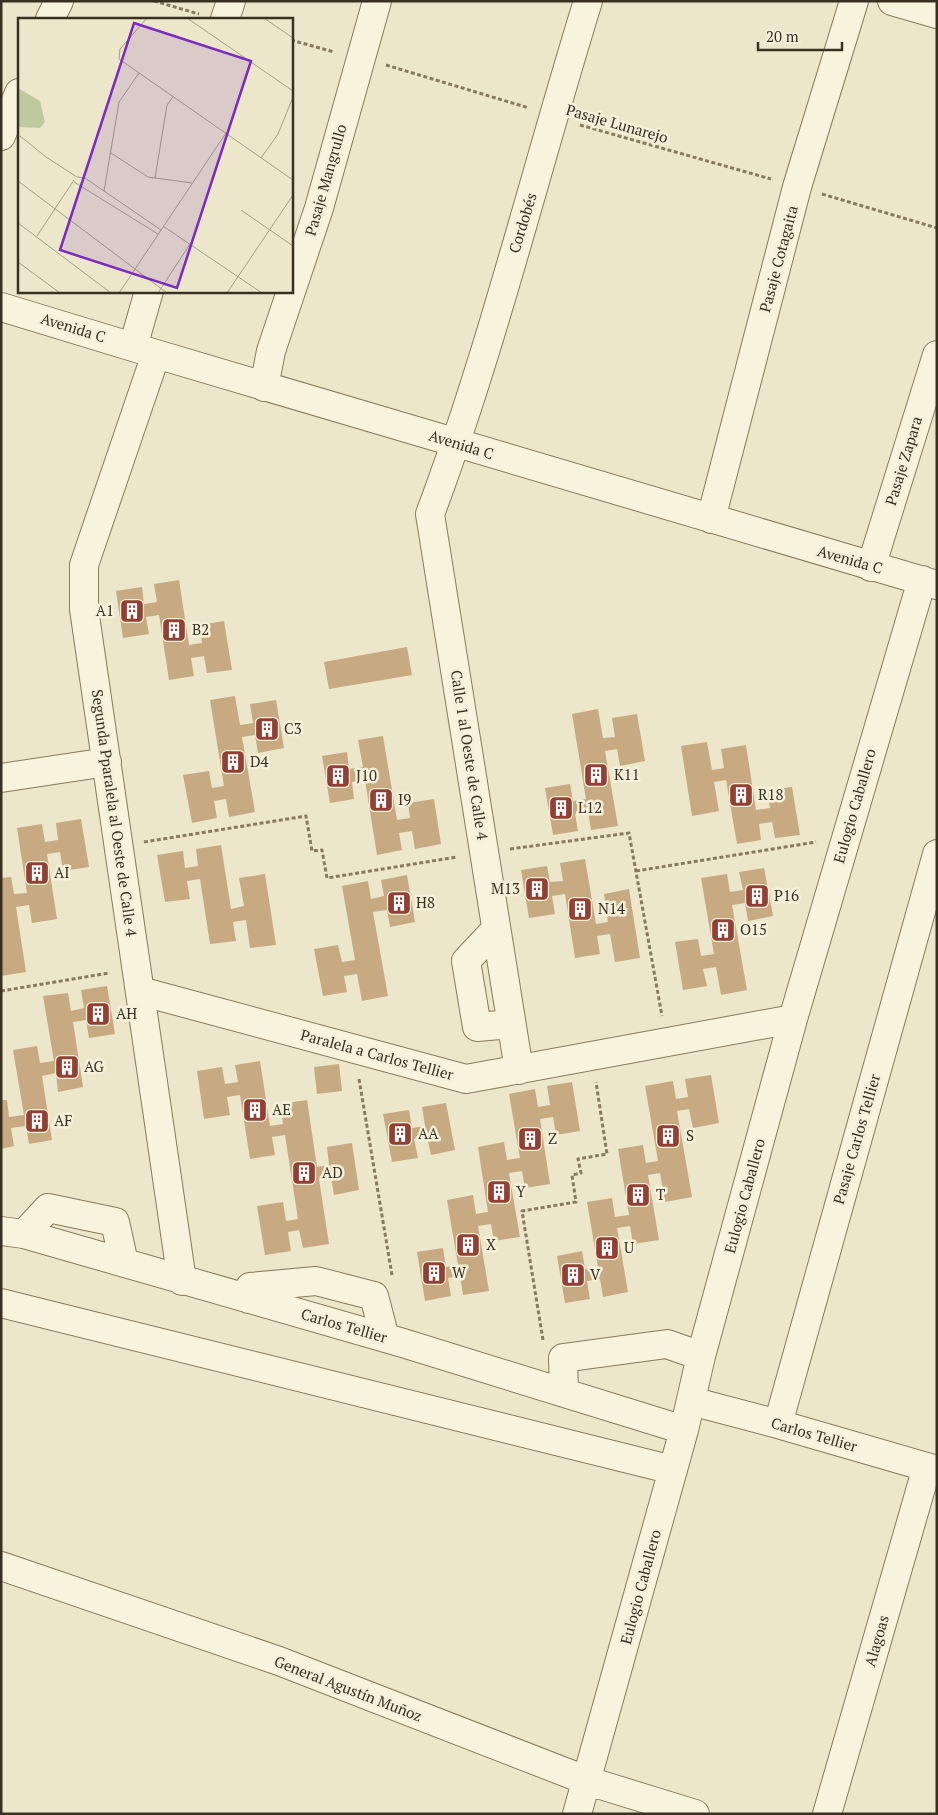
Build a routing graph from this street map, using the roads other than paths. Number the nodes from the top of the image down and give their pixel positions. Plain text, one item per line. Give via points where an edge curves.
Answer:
1 (59, 1) edge
2 (231, 1) edge
3 (377, 1) edge
4 (588, 1) edge
5 (854, 1) edge
6 (892, 1) edge
7 (937, 14) edge
8 (50, 18) edge
9 (216, 18) edge
10 (18, 95) edge
11 (1, 136) edge
12 (292, 288) edge
13 (149, 292) edge
14 (291, 292) edge
15 (1, 307) edge
16 (144, 350) junction
17 (937, 355) edge
18 (264, 386) junction
19 (456, 443) junction
20 (711, 519) junction
21 (871, 567) junction
22 (929, 583) edge
23 (107, 762) junction
24 (1, 778) edge
25 (937, 854) edge
26 (139, 979) junction
27 (793, 1019) junction
28 (519, 1070) junction
29 (13, 1233) edge
30 (124, 1263) junction
31 (182, 1280) junction
32 (249, 1299) junction
33 (1, 1303) edge
34 (385, 1338) junction
35 (701, 1356) junction
36 (557, 1390) junction
37 (691, 1400) junction
38 (778, 1424) junction
39 (684, 1430) junction
40 (932, 1469) edge
41 (673, 1470) junction
42 (1, 1566) edge
43 (588, 1781) junction
44 (577, 1814) edge
45 (695, 1814) edge
46 (827, 1814) edge

1 - 8 street
2 - 9 street
3 - 12 street, Pasaje Mangrullo via 319,208
4 - 19 street, Cordobés
5 - 20 street, Pasaje Cotagaita via 797,187
6 - 7 street
10 - 11 street
13 - 16 street, Segunda Pparalela al Oeste de Calle 4
14 - 18 street, Pasaje Mangrullo via 271,351
15 - 16 street, Avenida C
16 - 18 street, Avenida C
16 - 23 street, Segunda Pparalela al Oeste de Calle 4 via 84,565 84,609
17 - 21 street, Pasaje Zapara
18 - 19 street, Avenida C
19 - 20 street, Avenida C
19 - 28 street, Calle 1 al Oeste de Calle 4 via 430,514
20 - 21 street, Avenida C
21 - 22 street, Avenida C
22 - 27 street, Eulogio Caballero via 846,837
23 - 24 street
23 - 26 street, Segunda Pparalela al Oeste de Calle 4
25 - 38 street, Pasaje Carlos Tellier
26 - 28 street, Paralela a Carlos Tellier via 354,1049 466,1079
26 - 31 street, Segunda Pparalela al Oeste de Calle 4
27 - 28 street, Paralela a Carlos Tellier
27 - 35 street, Eulogio Caballero
29 - 30 street, Carlos Tellier
29 - 30 street via 48,1208 115,1222
30 - 31 street, Carlos Tellier
31 - 32 street, Carlos Tellier
32 - 34 street, Carlos Tellier
32 - 34 street via 250,1288 316,1281 374,1296
33 - 41 street
34 - 36 street, Carlos Tellier
35 - 36 street via 667,1344 563,1358
35 - 37 street, Eulogio Caballero
36 - 39 street, Carlos Tellier
37 - 38 street, Carlos Tellier
37 - 39 street, Eulogio Caballero
38 - 40 street, Carlos Tellier
39 - 41 street, Eulogio Caballero
40 - 46 street, Alagoas
41 - 43 street, Eulogio Caballero
42 - 43 street, General Agustín Muñoz via 279,1661
43 - 44 street, Eulogio Caballero
43 - 45 street, General Agustín Muñoz

